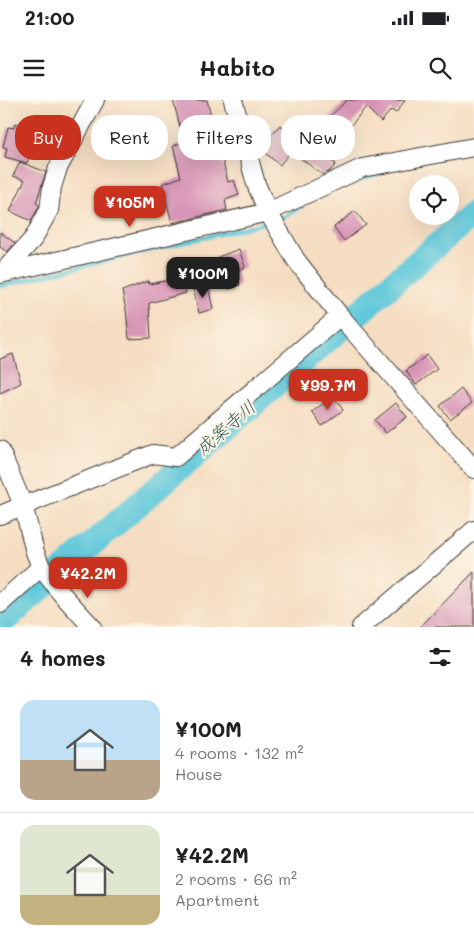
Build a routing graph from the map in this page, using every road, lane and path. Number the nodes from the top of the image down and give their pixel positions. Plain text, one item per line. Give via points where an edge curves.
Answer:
1 (95, 100) edge
2 (233, 100) edge
3 (474, 146) edge
4 (268, 212) junction
5 (1, 274) edge
6 (340, 316) junction
7 (0, 450) edge
8 (474, 469) edge
9 (23, 505) junction
10 (0, 515) edge
11 (474, 530) edge
12 (41, 567) junction
13 (0, 604) edge
14 (92, 627) edge
15 (361, 627) edge

1 - 5 street via 58,168 50,210 32,239
2 - 4 street via 256,184
3 - 4 street via 362,168
4 - 5 street
4 - 6 street via 296,260
6 - 8 street
6 - 9 street via 176,457 152,454
7 - 9 street
9 - 10 street
9 - 12 street
11 - 15 street
12 - 13 street
12 - 14 street

